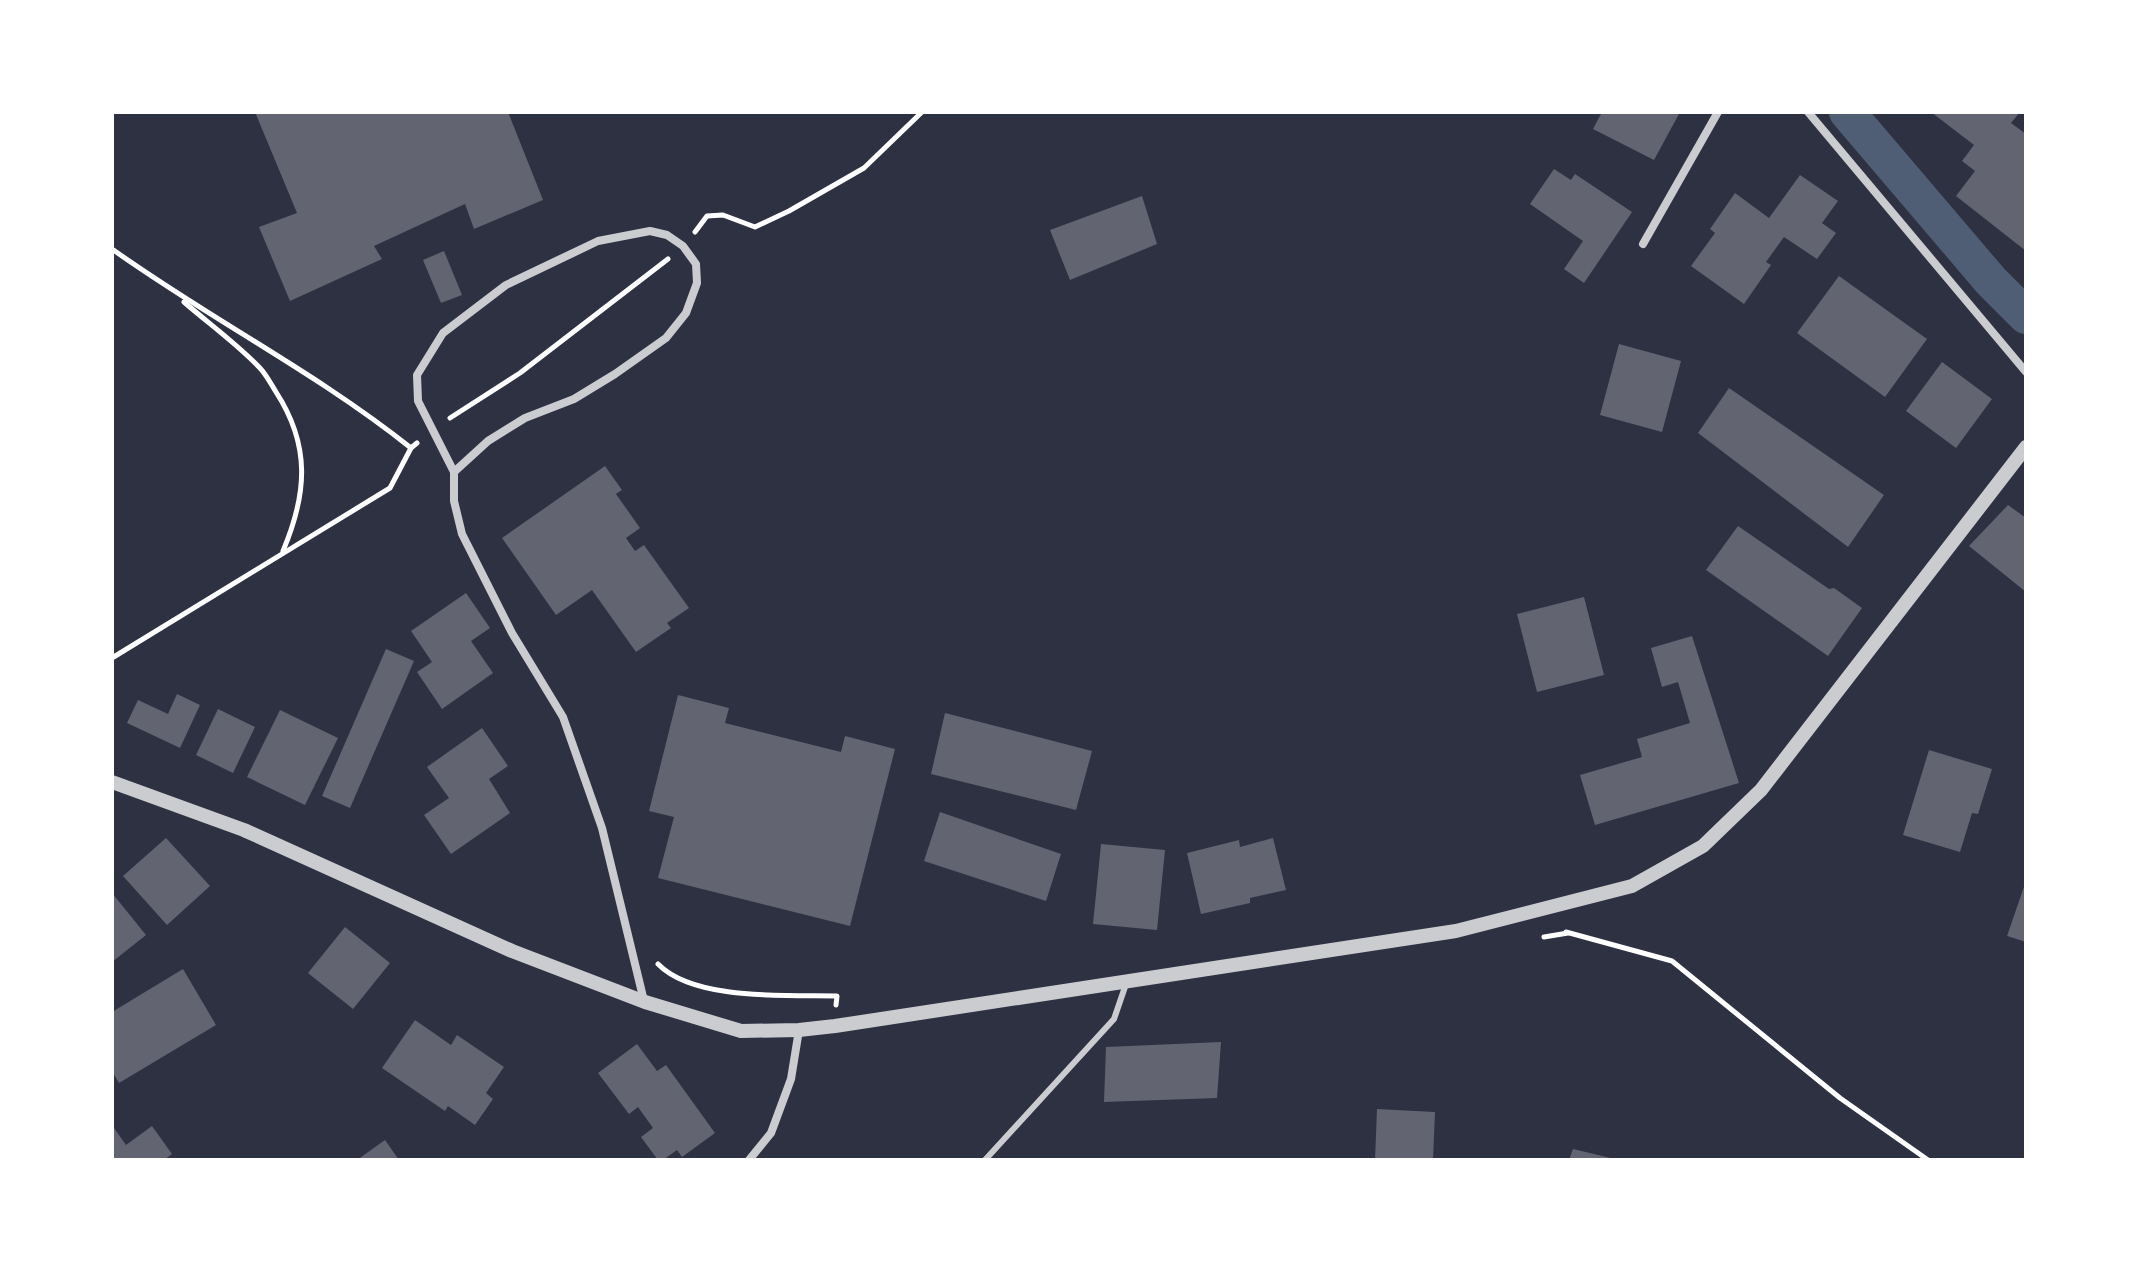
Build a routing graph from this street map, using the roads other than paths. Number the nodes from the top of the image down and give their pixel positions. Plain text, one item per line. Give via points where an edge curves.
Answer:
1 (1718, 112) edge
2 (1808, 112) edge
3 (1643, 244) dead end
4 (2026, 372) edge
5 (2026, 447) edge
6 (454, 472) junction
7 (112, 782) edge
8 (1127, 981) junction
9 (645, 1002) junction
10 (799, 1030) junction
11 (749, 1160) edge
12 (985, 1160) edge

1 - 3 street
2 - 4 street
5 - 8 street via 1761,790 1703,846 1632,886 1456,931
6 - 6 street via 488,441 525,418 574,399 666,338 686,313 697,283 696,264 683,246 650,231 598,241 506,285 443,333 417,375 418,401
6 - 9 street via 462,534 512,633 563,717 602,828
7 - 9 street via 244,830 512,951
8 - 10 street
8 - 12 lane via 1114,1019
9 - 10 street via 741,1031
10 - 11 street via 791,1079 771,1133

